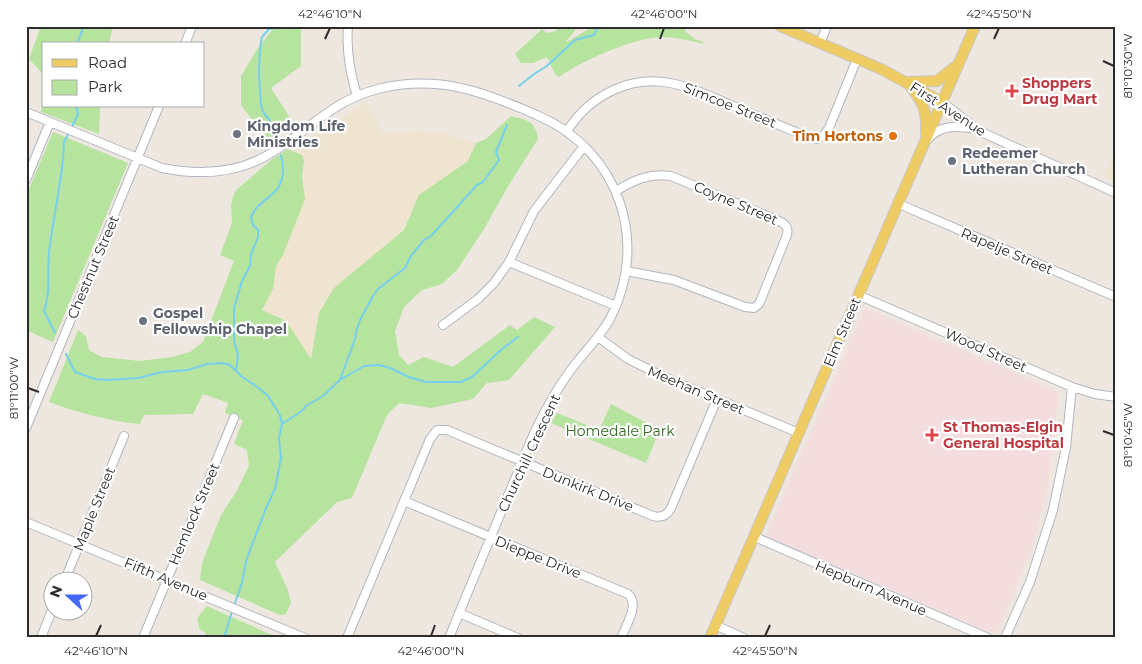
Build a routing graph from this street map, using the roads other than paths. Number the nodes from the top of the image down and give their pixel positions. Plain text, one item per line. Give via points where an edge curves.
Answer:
1 (192, 26) edge
2 (348, 26) edge
3 (780, 26) edge
4 (827, 26) edge
5 (975, 26) edge
6 (186, 42) edge
7 (820, 43) junction
8 (858, 59) junction
9 (960, 63) junction
10 (907, 82) junction
11 (357, 96) junction
12 (942, 102) junction
13 (158, 108) edge
14 (26, 112) edge
15 (50, 122) junction
16 (979, 130) junction
17 (568, 131) junction
18 (925, 143) junction
19 (584, 146) junction
20 (138, 158) junction
21 (26, 180) edge
22 (616, 191) junction
23 (1116, 193) edge
24 (899, 204) junction
25 (508, 262) junction
26 (626, 271) junction
27 (858, 295) junction
28 (1116, 297) edge
29 (616, 306) junction
30 (443, 325) dead end
31 (598, 337) junction
32 (1072, 387) junction
33 (1116, 397) edge
34 (717, 399) junction
35 (234, 418) dead end
36 (26, 428) edge
37 (799, 433) junction
38 (124, 436) dead end
39 (522, 462) junction
40 (404, 501) junction
41 (26, 522) edge
42 (491, 537) junction
43 (755, 537) junction
44 (80, 544) junction
45 (68, 572) edge
46 (167, 579) junction
47 (459, 613) junction
48 (47, 622) edge
49 (715, 625) junction
50 (41, 638) edge
51 (143, 638) edge
52 (305, 638) edge
53 (347, 638) edge
54 (449, 638) edge
55 (518, 638) edge
56 (621, 638) edge
57 (710, 638) edge
58 (744, 638) edge
59 (988, 638) edge
60 (1005, 638) edge

1 - 6 street
2 - 11 street via 349,61
3 - 7 main road, First Avenue
4 - 7 street
5 - 9 main road, Elm Street
7 - 8 main road, First Avenue
8 - 10 main road, First Avenue
8 - 17 street, Simcoe Street via 829,128 824,136 817,139 681,85 649,81 606,93 585,109
9 - 10 main road via 937,82
9 - 12 main road, Elm Street
10 - 12 main road, First Avenue
10 - 18 main road via 924,107
11 - 17 street, Churchill Crescent via 406,84 455,86 486,94
11 - 20 street, Churchill Crescent via 328,111 265,157 238,167 214,172 186,172 162,168
12 - 16 street, First Avenue
12 - 18 main road, Elm Street
13 - 20 street, Chestnut Street
14 - 15 street, Churchill Crescent
15 - 20 street, Churchill Crescent
15 - 21 street
16 - 18 street via 950,126 934,133
16 - 23 street, First Avenue
17 - 19 street, Churchill Crescent
18 - 24 main road, Elm Street
19 - 22 street, Churchill Crescent via 596,158
19 - 25 street via 534,211
20 - 36 street, Chestnut Street
22 - 26 street, Churchill Crescent via 627,227
22 - 26 street, Coyne Street via 644,177 671,176 777,220 788,229 762,297 754,308 674,280
24 - 27 main road, Elm Street
24 - 28 street, Rapelje Street
25 - 29 street
25 - 30 street via 486,291
26 - 29 street, Churchill Crescent
27 - 32 street, Wood Street
27 - 37 main road, Elm Street
29 - 31 street, Churchill Crescent
31 - 34 street, Meehan Street via 635,363
31 - 39 street, Churchill Crescent via 556,392
32 - 33 street, Wood Street
32 - 60 street via 1053,510 1030,582
34 - 37 street, Meehan Street
34 - 39 street, Dunkirk Drive via 671,508 662,516 654,516
35 - 46 street, Hemlock Street
37 - 43 main road, Elm Street
38 - 44 street, Maple Street
39 - 40 street, Dunkirk Drive via 447,430 437,430 430,439
39 - 42 street, Churchill Crescent
40 - 42 street, Dieppe Drive
40 - 53 street, Dunkirk Drive
41 - 44 street, Fifth Avenue
42 - 47 street, Churchill Crescent
42 - 56 street, Dieppe Drive via 628,594 634,606
43 - 49 main road, Elm Street
43 - 59 street, Hepburn Avenue
44 - 45 street, Maple Street
44 - 46 street, Fifth Avenue
46 - 51 street, Hemlock Street
46 - 52 street, Fifth Avenue
47 - 54 street, Churchill Crescent
47 - 55 street
48 - 50 street
49 - 57 main road, Elm Street
49 - 58 street

